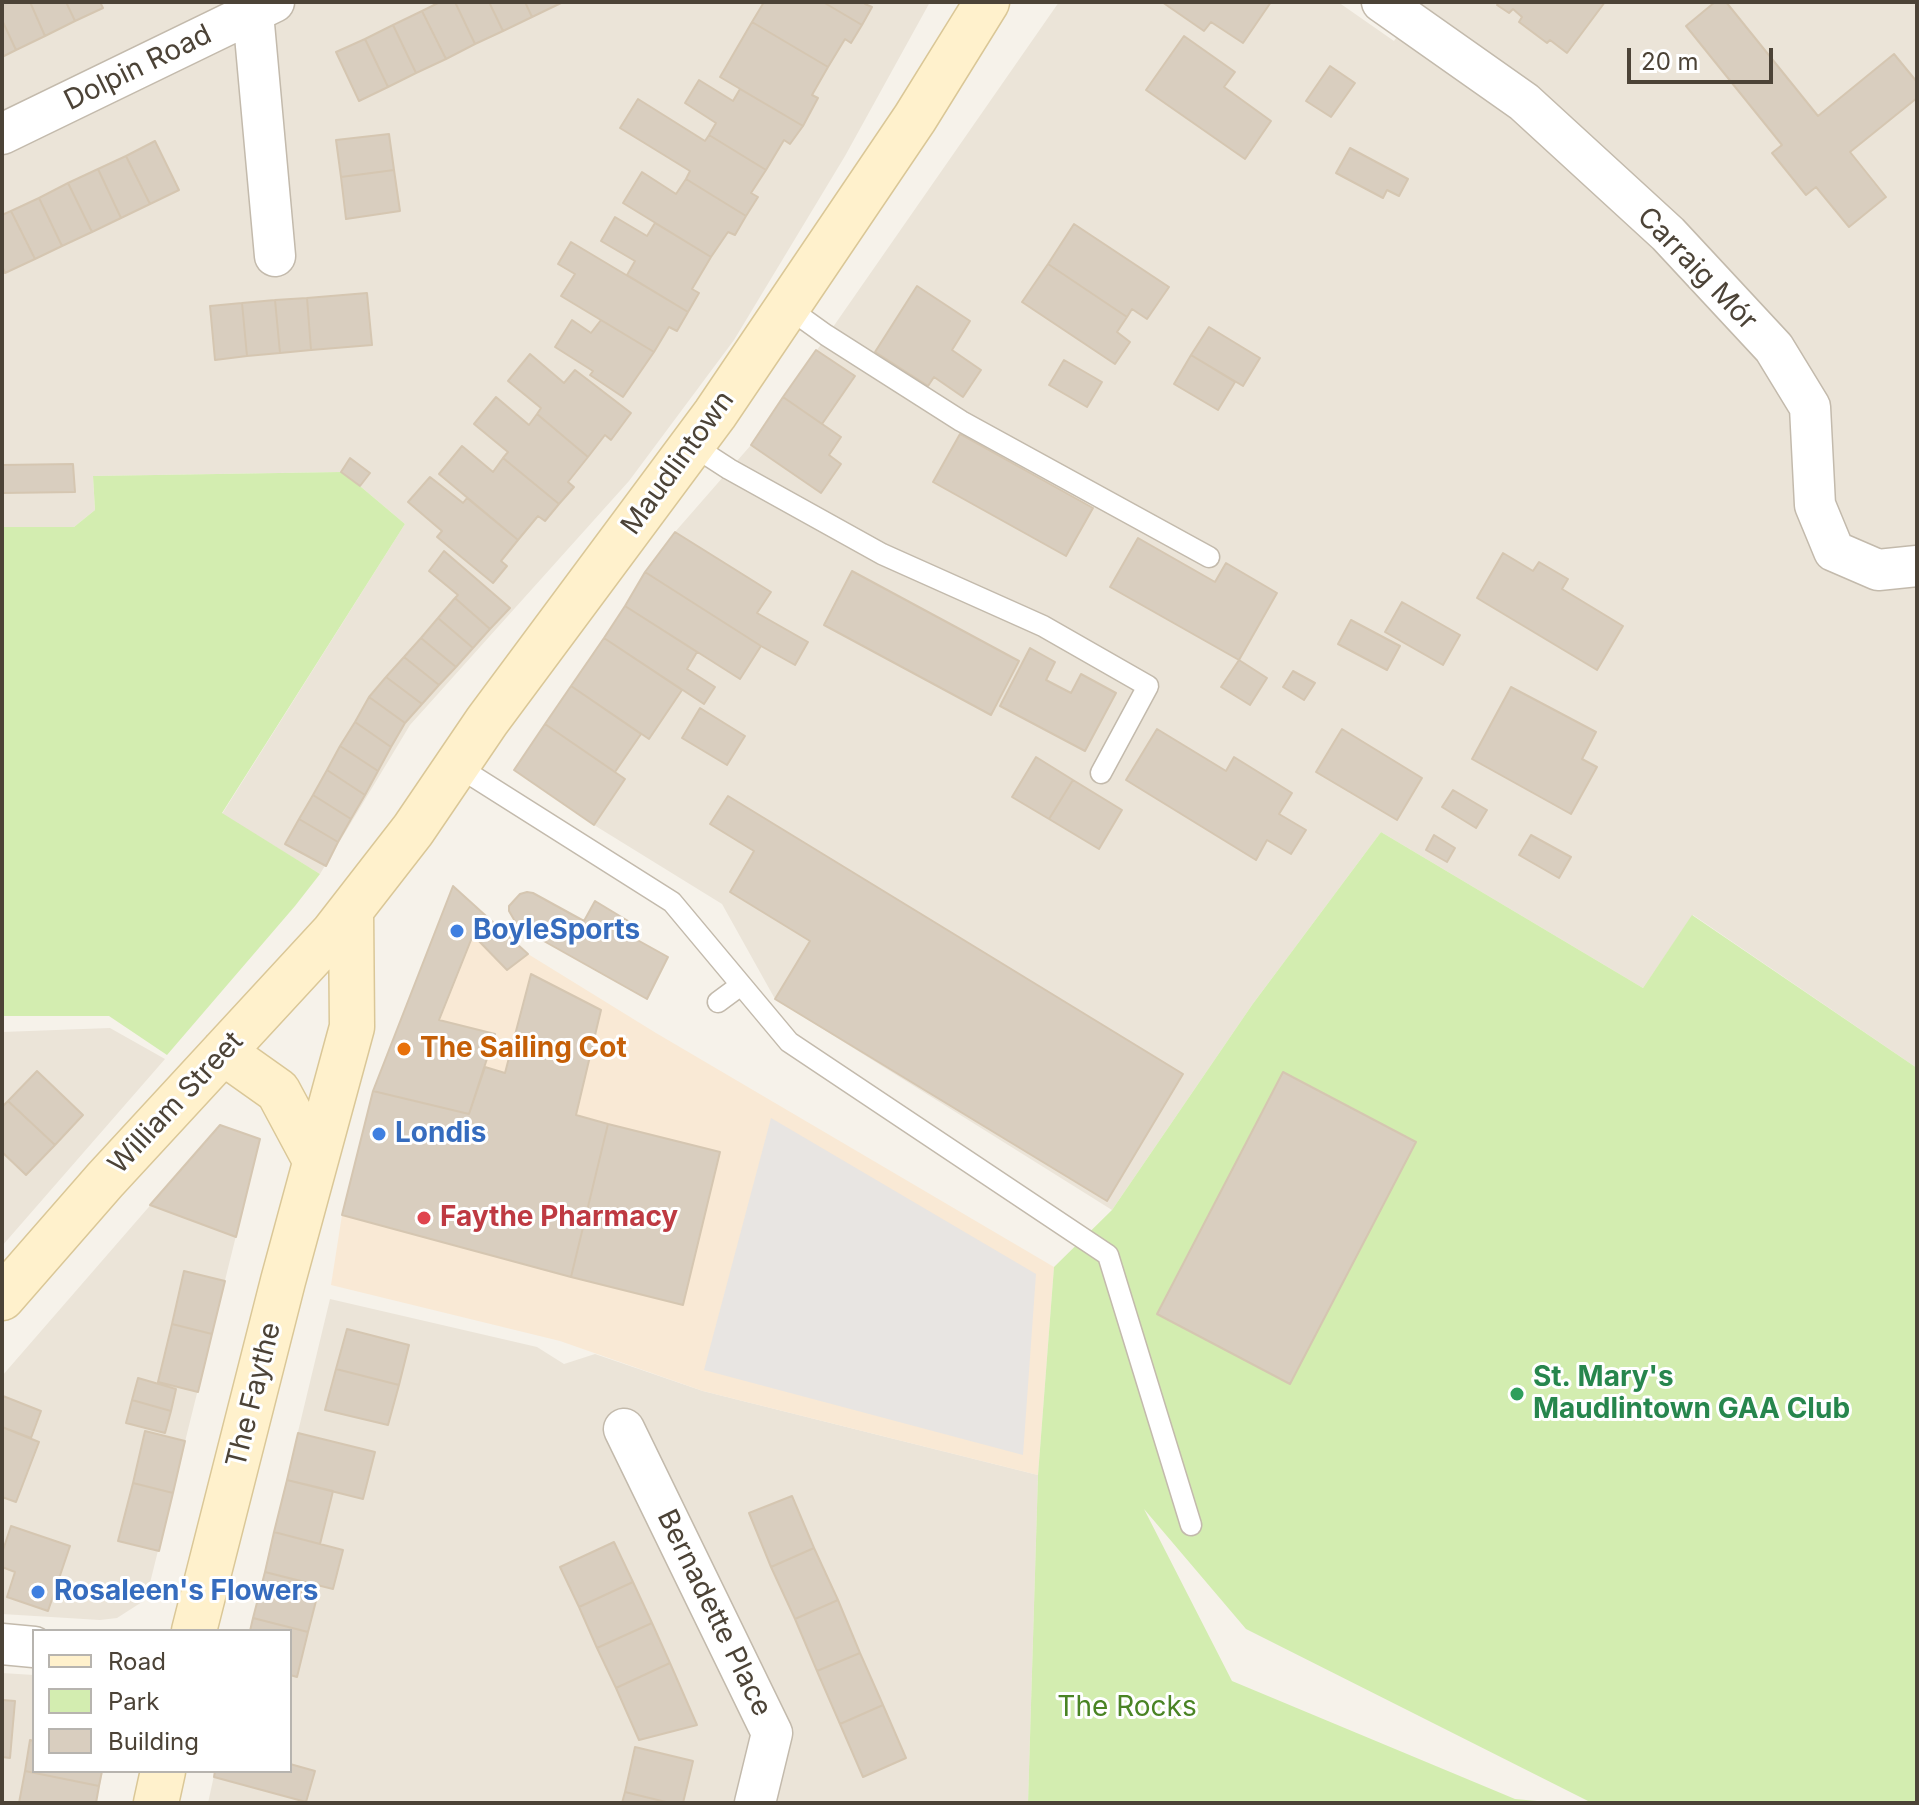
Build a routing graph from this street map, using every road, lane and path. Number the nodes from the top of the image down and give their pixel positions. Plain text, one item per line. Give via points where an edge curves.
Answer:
1 (987, 2) edge
2 (1382, 2) edge
3 (259, 6) edge
4 (2, 134) edge
5 (275, 256) dead end
6 (787, 307) junction
7 (692, 445) junction
8 (1209, 557) dead end
9 (1917, 566) edge
10 (457, 766) junction
11 (1101, 773) dead end
12 (351, 911) junction
13 (741, 985) junction
14 (718, 1002) dead end
15 (223, 1052) junction
16 (315, 1160) junction
17 (2, 1298) edge
18 (624, 1429) dead end
19 (1191, 1525) dead end
20 (195, 1629) edge
21 (2, 1644) edge
22 (32, 1647) edge
23 (163, 1773) edge
24 (156, 1803) edge
25 (755, 1803) edge

1 - 6 main road, Maudlintown
2 - 9 street, Carraig Mór via 1524,102 1668,234 1774,348 1810,407 1815,505 1834,551 1878,570
3 - 4 street, Dolpin Road
3 - 5 street
6 - 7 main road, Maudlintown
6 - 8 lane via 961,421
7 - 10 main road, Maudlintown
7 - 11 lane via 882,554 1043,626 1148,686
10 - 12 main road, Maudlintown
10 - 13 lane via 672,902
12 - 15 main road, William Street
12 - 16 main road, The Faythe via 352,1027
13 - 14 lane
13 - 19 lane via 789,1042 1108,1255
15 - 16 main road via 278,1091
15 - 17 main road, William Street
16 - 20 main road, The Faythe
18 - 25 street, Bernadette Place via 772,1733
21 - 22 street
23 - 24 main road

